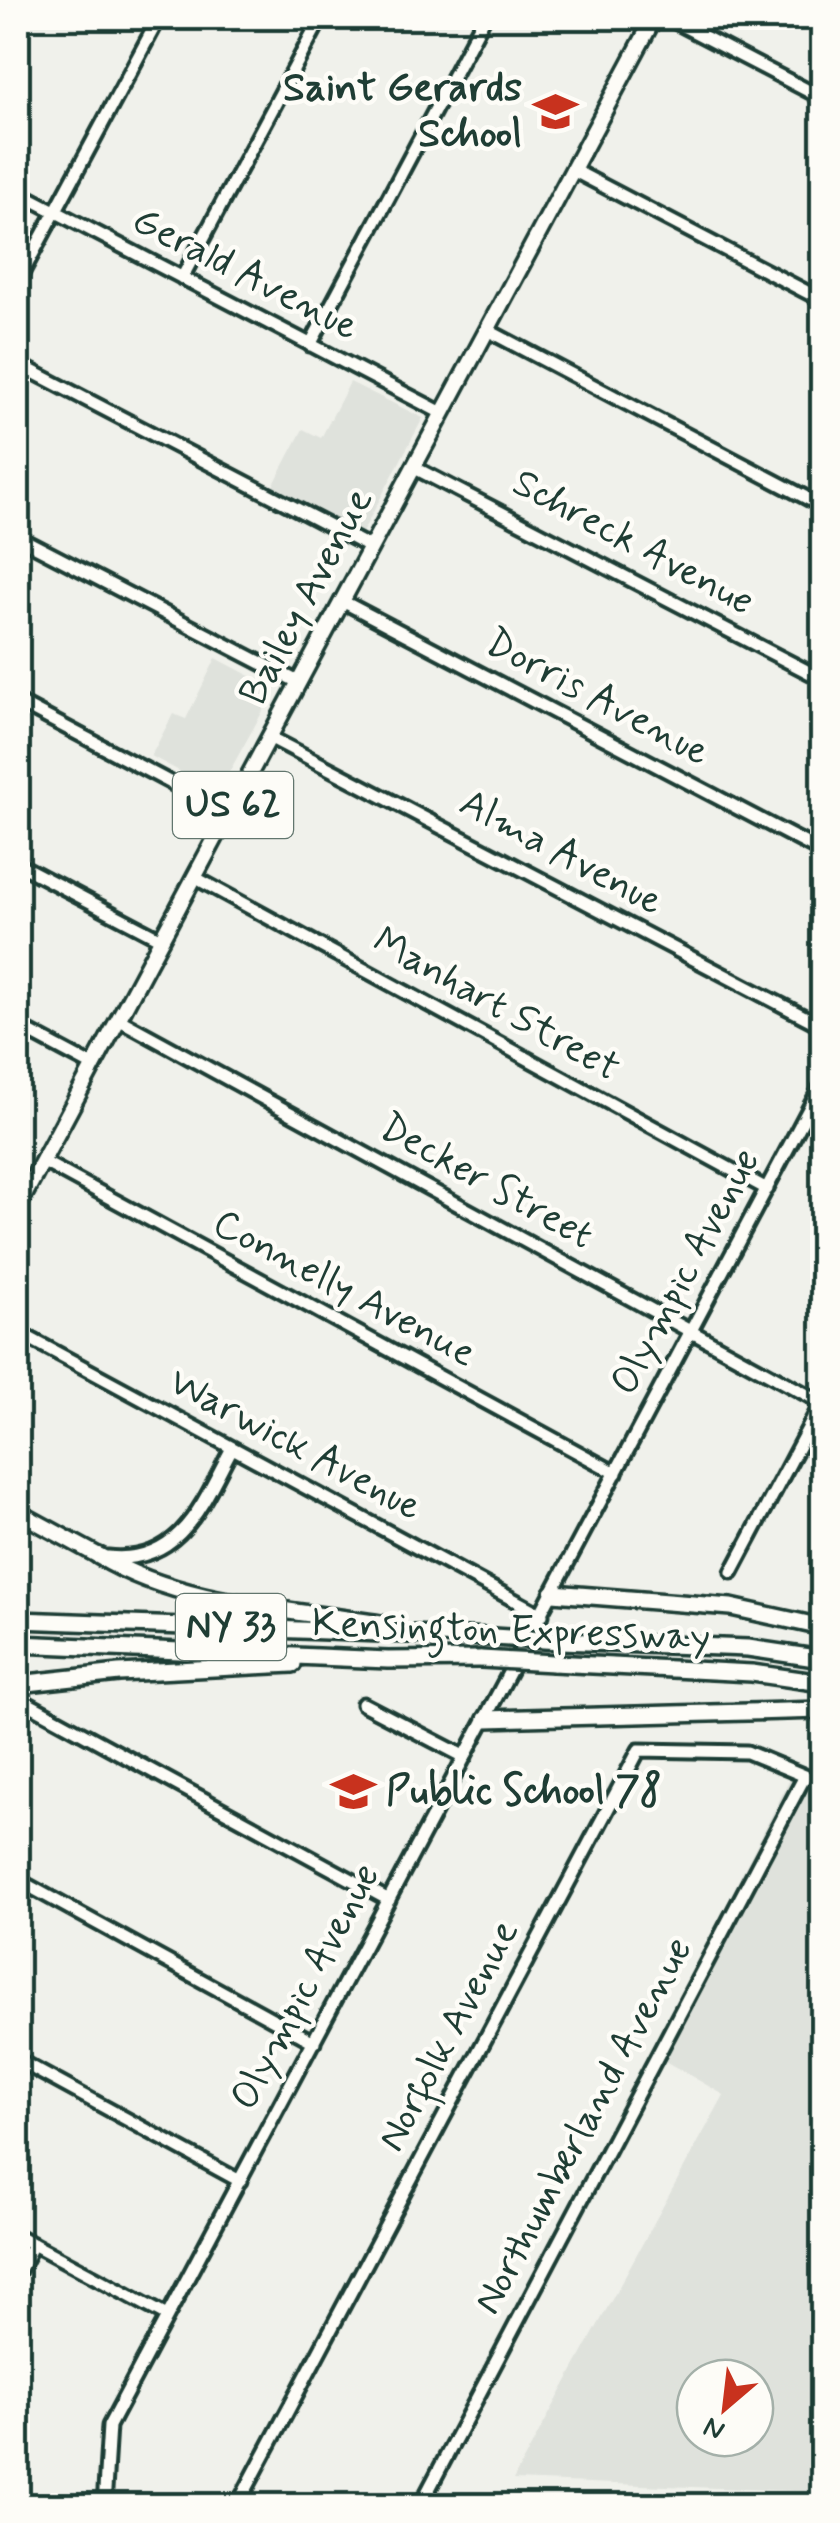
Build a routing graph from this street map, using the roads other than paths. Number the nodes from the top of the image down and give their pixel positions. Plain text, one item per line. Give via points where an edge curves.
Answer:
1 (159, 18) edge
2 (322, 18) edge
3 (484, 18) edge
4 (654, 18) edge
5 (668, 18) edge
6 (822, 98) edge
7 (573, 170) junction
8 (18, 192) edge
9 (55, 212) junction
10 (182, 278) junction
11 (18, 281) edge
12 (822, 300) edge
13 (486, 330) junction
14 (310, 344) junction
15 (18, 364) edge
16 (442, 414) junction
17 (413, 467) junction
18 (822, 506) edge
19 (18, 536) edge
20 (370, 548) junction
21 (342, 601) junction
22 (822, 678) edge
23 (298, 682) junction
24 (18, 702) edge
25 (269, 737) junction
26 (228, 813) junction
27 (822, 852) edge
28 (18, 864) edge
29 (194, 877) junction
30 (161, 939) junction
31 (118, 1019) junction
32 (18, 1026) edge
33 (822, 1026) edge
34 (93, 1066) junction
35 (822, 1084) edge
36 (42, 1161) junction
37 (766, 1190) junction
38 (19, 1199) edge
39 (691, 1331) junction
40 (18, 1332) edge
41 (822, 1402) edge
42 (232, 1448) junction
43 (616, 1473) junction
44 (18, 1512) edge
45 (99, 1556) junction
46 (732, 1572) dead end
47 (553, 1593) junction
48 (542, 1615) junction
49 (18, 1620) edge
50 (822, 1627) edge
51 (444, 1634) junction
52 (18, 1644) edge
53 (822, 1659) edge
54 (388, 1660) junction
55 (822, 1683) edge
56 (18, 1684) edge
57 (18, 1698) edge
58 (363, 1704) dead end
59 (822, 1710) edge
60 (486, 1719) junction
61 (465, 1757) junction
62 (805, 1776) joint
63 (18, 1880) edge
64 (389, 1900) junction
65 (314, 2042) junction
66 (18, 2060) edge
67 (240, 2181) junction
68 (18, 2236) edge
69 (33, 2244) junction
70 (18, 2274) edge
71 (167, 2316) junction
72 (822, 2505) edge
73 (104, 2506) edge
74 (237, 2506) edge
75 (420, 2506) edge
76 (774, 2506) edge

1 - 9 street
2 - 10 street
3 - 14 street
4 - 7 main road, Bailey Avenue / US 62
5 - 6 street
7 - 12 street
7 - 13 main road, Bailey Avenue / US 62
8 - 9 street, Gerald Avenue
9 - 10 street, Gerald Avenue
9 - 11 street
10 - 14 street, Gerald Avenue
13 - 16 main road, Bailey Avenue / US 62
13 - 18 street
14 - 16 street, Gerald Avenue
15 - 20 street
16 - 17 main road, Bailey Avenue / US 62
17 - 20 main road, Bailey Avenue / US 62
17 - 22 street, Schreck Avenue
19 - 23 street
20 - 21 main road, Bailey Avenue / US 62
21 - 23 main road, Bailey Avenue / US 62
21 - 27 street, Dorris Avenue
23 - 25 main road, Bailey Avenue / US 62
24 - 26 street
25 - 26 main road, Bailey Avenue / US 62
25 - 33 street, Alma Avenue
26 - 29 main road, Bailey Avenue / US 62
28 - 30 street
29 - 30 main road, Bailey Avenue / US 62
29 - 37 street, Manhart Street
30 - 31 main road, Bailey Avenue / US 62
31 - 34 main road, Bailey Avenue / US 62
31 - 39 street, Decker Street
32 - 34 street
34 - 36 main road, Bailey Avenue / US 62
35 - 37 street, Olympic Avenue
36 - 38 main road, Bailey Avenue / US 62
36 - 43 street, Connelly Avenue
37 - 39 street, Olympic Avenue
39 - 41 street, Decker Street
39 - 43 street, Olympic Avenue
40 - 42 street, Warwick Avenue
41 - 46 street
42 - 45 street via 193,1520 164,1550 142,1558
42 - 48 street, Warwick Avenue
43 - 47 street, Olympic Avenue
44 - 45 main road
45 - 51 highway via 198,1593
47 - 48 street, Olympic Avenue
47 - 50 highway via 732,1607
48 - 60 street, Olympic Avenue
49 - 51 highway, Kensington Expressway / NY 33
51 - 53 highway, Kensington Expressway / NY 33, bridge via 748,1648
52 - 54 highway, Kensington Expressway / NY 33
54 - 55 highway, Kensington Expressway / NY 33, bridge via 752,1673
54 - 56 highway
57 - 64 street
58 - 61 street
59 - 60 highway
60 - 61 street, Olympic Avenue
61 - 64 street, Olympic Avenue
62 - 74 street, Norfolk Avenue via 746,1752 639,1750
62 - 75 street, Northumberland Avenue
63 - 65 street
64 - 65 street, Olympic Avenue
65 - 67 street, Olympic Avenue
66 - 67 street
67 - 71 street, Olympic Avenue
68 - 69 street
69 - 70 street
69 - 71 street
71 - 73 street, Olympic Avenue via 106,2433
72 - 76 street

